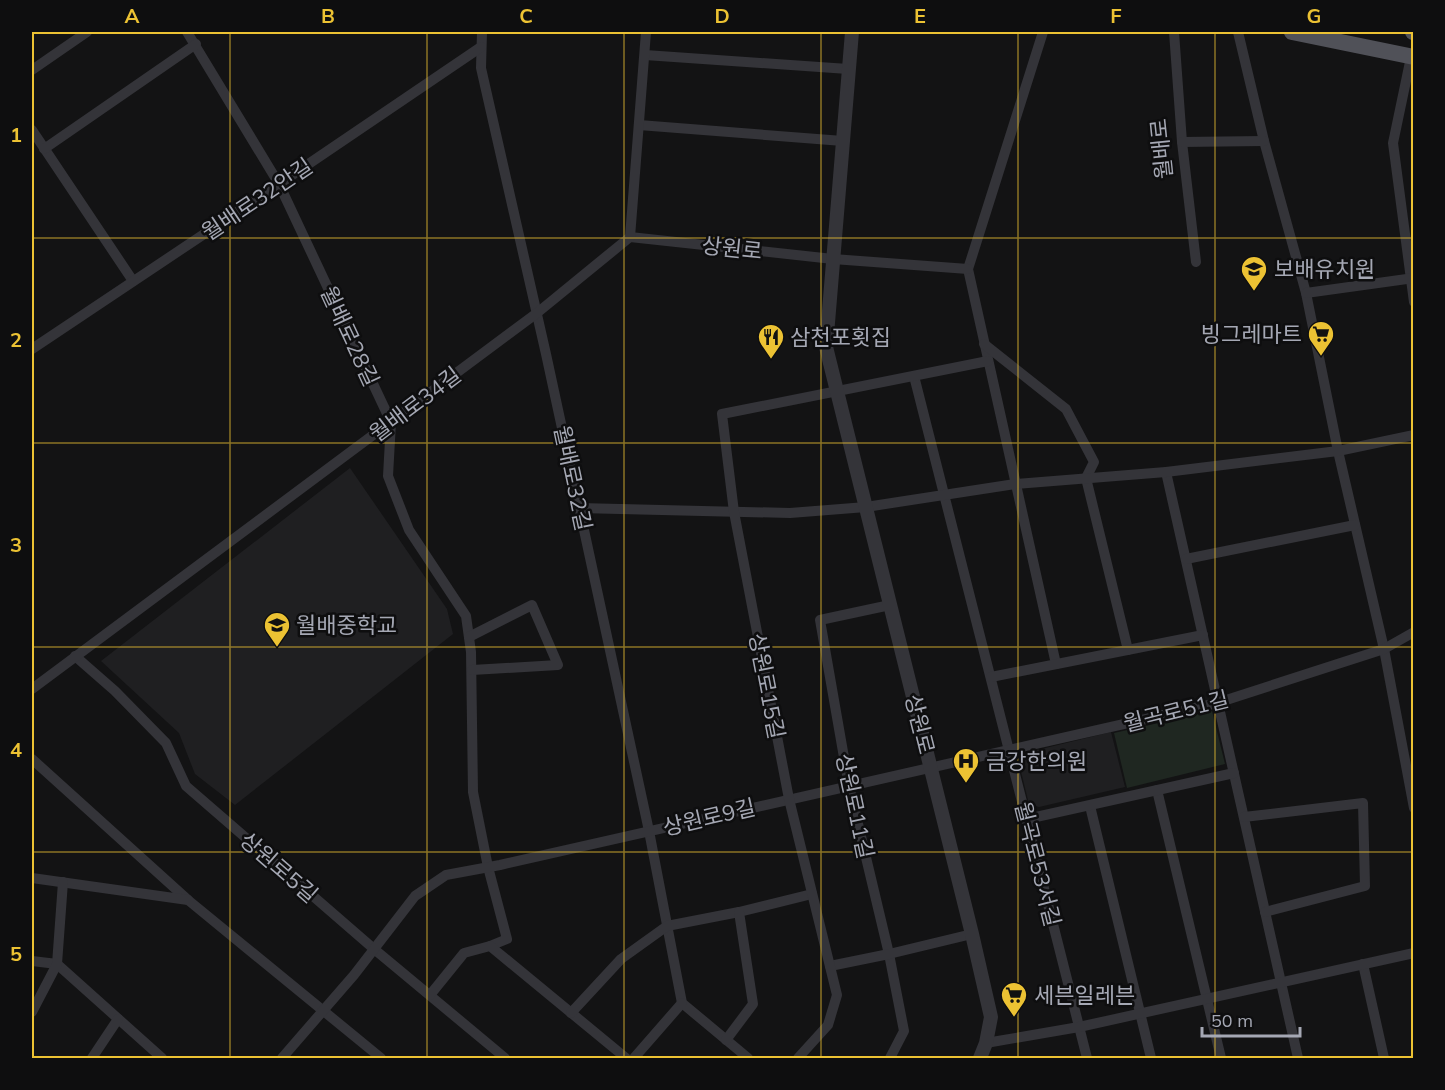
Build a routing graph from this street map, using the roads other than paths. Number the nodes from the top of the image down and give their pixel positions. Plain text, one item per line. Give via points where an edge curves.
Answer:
1 (87, 32) edge
2 (187, 32) edge
3 (482, 32) edge
4 (646, 32) edge
5 (852, 32) edge
6 (1043, 32) edge
7 (1174, 32) edge
8 (1238, 32) edge
9 (1292, 32) edge
10 (196, 44) junction
11 (481, 47) junction
12 (645, 55) junction
13 (1412, 57) edge
14 (848, 69) junction
15 (32, 70) edge
16 (639, 125) junction
17 (32, 130) edge
18 (843, 141) junction
19 (1264, 141) junction
20 (1182, 142) junction
21 (44, 149) junction
22 (279, 184) junction
23 (630, 237) junction
24 (833, 259) junction
25 (1196, 262) dead end
26 (968, 269) junction
27 (1412, 278) edge
28 (133, 281) junction
29 (1306, 293) junction
30 (1413, 302) edge
31 (537, 313) junction
32 (984, 344) junction
33 (32, 349) edge
34 (988, 361) junction
35 (914, 376) junction
36 (837, 391) junction
37 (391, 422) junction
38 (1413, 435) edge
39 (1338, 451) junction
40 (1166, 472) junction
41 (1086, 478) junction
42 (1015, 483) junction
43 (944, 495) junction
44 (866, 507) junction
45 (579, 508) junction
46 (734, 512) junction
47 (1355, 525) junction
48 (1186, 559) junction
49 (890, 604) junction
50 (1413, 632) edge
51 (1203, 635) junction
52 (469, 637) junction
53 (1384, 649) junction
54 (1128, 650) junction
55 (75, 656) junction
56 (1056, 664) junction
57 (472, 670) junction
58 (991, 677) junction
59 (32, 689) edge
60 (1217, 703) junction
61 (1009, 750) junction
62 (32, 759) edge
63 (931, 767) junction
64 (1234, 773) junction
65 (849, 786) junction
66 (1157, 790) junction
67 (789, 799) junction
68 (1090, 806) junction
69 (1413, 808) edge
70 (1244, 817) junction
71 (1027, 819) junction
72 (649, 831) junction
73 (488, 867) junction
74 (32, 878) edge
75 (63, 882) junction
76 (812, 894) junction
77 (188, 900) junction
78 (739, 912) junction
79 (1265, 912) junction
80 (667, 926) junction
81 (972, 934) junction
82 (490, 946) junction
83 (374, 949) junction
84 (1413, 953) edge
85 (889, 954) junction
86 (32, 961) edge
87 (57, 964) junction
88 (1363, 964) junction
89 (830, 966) junction
90 (1281, 982) junction
91 (430, 996) junction
92 (1207, 998) junction
93 (682, 1003) junction
94 (322, 1010) junction
95 (32, 1012) edge
96 (571, 1013) junction
97 (1140, 1013) junction
98 (118, 1019) junction
99 (1079, 1026) junction
100 (726, 1040) junction
101 (986, 1043) junction
102 (92, 1059) edge
103 (162, 1059) edge
104 (282, 1059) edge
105 (381, 1059) edge
106 (505, 1059) edge
107 (626, 1059) edge
108 (634, 1059) edge
109 (748, 1059) edge
110 (798, 1059) edge
111 (890, 1059) edge
112 (980, 1059) edge
113 (1087, 1059) edge
114 (1151, 1059) edge
115 (1221, 1059) edge
116 (1298, 1059) edge
117 (1384, 1059) edge

1 - 15 street
2 - 10 street, 월배로28길
3 - 11 street, 월배로32길
4 - 12 street
5 - 14 street, 상원로
6 - 26 street
7 - 20 street, 월배로
8 - 19 street
9 - 13 main road
10 - 21 street
10 - 22 street, 월배로28길
11 - 22 street, 월배로32안길
11 - 31 street, 월배로32길 via 481,68
12 - 14 street
12 - 16 street
13 - 27 street via 1393,143
14 - 18 street, 상원로
16 - 18 street
16 - 23 street
17 - 21 street
18 - 24 street, 상원로
19 - 20 street
19 - 29 street
20 - 25 street, 월배로
21 - 28 street
22 - 28 street, 월배로32안길
22 - 37 street, 월배로28길
23 - 24 street, 상원로
23 - 31 street, 월배로34길
24 - 26 street, 상원로
24 - 36 street, 상원로 via 826,347
26 - 32 street
27 - 29 street
27 - 30 street
28 - 33 street, 월배로32안길
29 - 39 street
31 - 37 street, 월배로34길
31 - 45 street, 월배로32길
32 - 34 street
32 - 41 street via 1066,409 1094,462
34 - 35 street
34 - 42 street
35 - 36 street
35 - 43 street, 월곡로53서길
36 - 44 street, 상원로
36 - 46 street, 상원로15길 via 722,414
37 - 52 street, 월배로28길 via 388,476 409,530 466,616
37 - 55 street, 월배로34길
38 - 39 street
39 - 40 street
39 - 47 street
40 - 41 street
40 - 48 street
41 - 42 street
41 - 54 street
42 - 43 street
42 - 56 street
43 - 44 street
43 - 58 street, 월곡로53서길
44 - 46 street via 790,513
44 - 49 street, 상원로
45 - 46 street
45 - 72 street, 월배로32길
46 - 67 street, 상원로15길
47 - 48 street
47 - 53 street
48 - 51 street
49 - 63 street, 상원로
49 - 65 street, 상원로11길 via 820,620
50 - 53 street, 월곡로51길
51 - 54 street
51 - 60 street
52 - 57 street, 월배로28길
52 - 57 street via 532,605 558,665
53 - 60 street, 월곡로51길
53 - 69 street
54 - 56 street
55 - 59 street, 월배로34길
55 - 83 street, 상원로5길 via 166,743 186,786
56 - 58 street
57 - 73 street, 월배로28길 via 473,792
58 - 61 street, 월곡로53서길
60 - 61 street, 월곡로51길
60 - 64 street
61 - 63 street, 월곡로51길
61 - 71 street, 월곡로53서길
62 - 77 street
63 - 65 street, 상원로9길
63 - 81 street, 상원로
64 - 66 street
64 - 70 street
65 - 67 street, 상원로9길
65 - 85 street, 상원로11길
66 - 68 street
66 - 92 street
67 - 72 street, 상원로9길
67 - 76 street, 상원로15길
68 - 71 street
68 - 97 street
70 - 79 street
70 - 79 street via 1363,803 1365,886
71 - 99 street, 월곡로53서길
72 - 73 street, 상원로9길
72 - 80 street, 월배로32길
73 - 82 street via 507,939
73 - 83 street, 상원로9길 via 446,875 415,897
74 - 75 street
75 - 77 street
75 - 87 street
76 - 78 street
76 - 89 street, 상원로15길
77 - 94 street
78 - 80 street
78 - 100 street via 753,1004
79 - 90 street
80 - 93 street, 월배로32길
80 - 96 street via 621,959
81 - 85 street
81 - 101 street, 상원로 via 991,1017
82 - 91 street via 464,953
82 - 96 street
83 - 91 street, 상원로5길
83 - 94 street, 상원로9길
84 - 88 street
85 - 89 street
85 - 111 street, 상원로11길 via 904,1031
86 - 87 street
87 - 95 street
87 - 98 street
88 - 90 street
88 - 117 street
89 - 110 street, 상원로15길 via 837,995 828,1025
90 - 92 street
90 - 116 street
91 - 106 street, 상원로5길
92 - 97 street
92 - 115 street
93 - 100 street
93 - 108 street
94 - 104 street, 상원로9길
94 - 105 street
96 - 107 street
97 - 99 street
97 - 114 street
98 - 102 street
98 - 103 street
99 - 101 street
99 - 113 street, 월곡로53서길
100 - 109 street
101 - 112 street, 상원로

